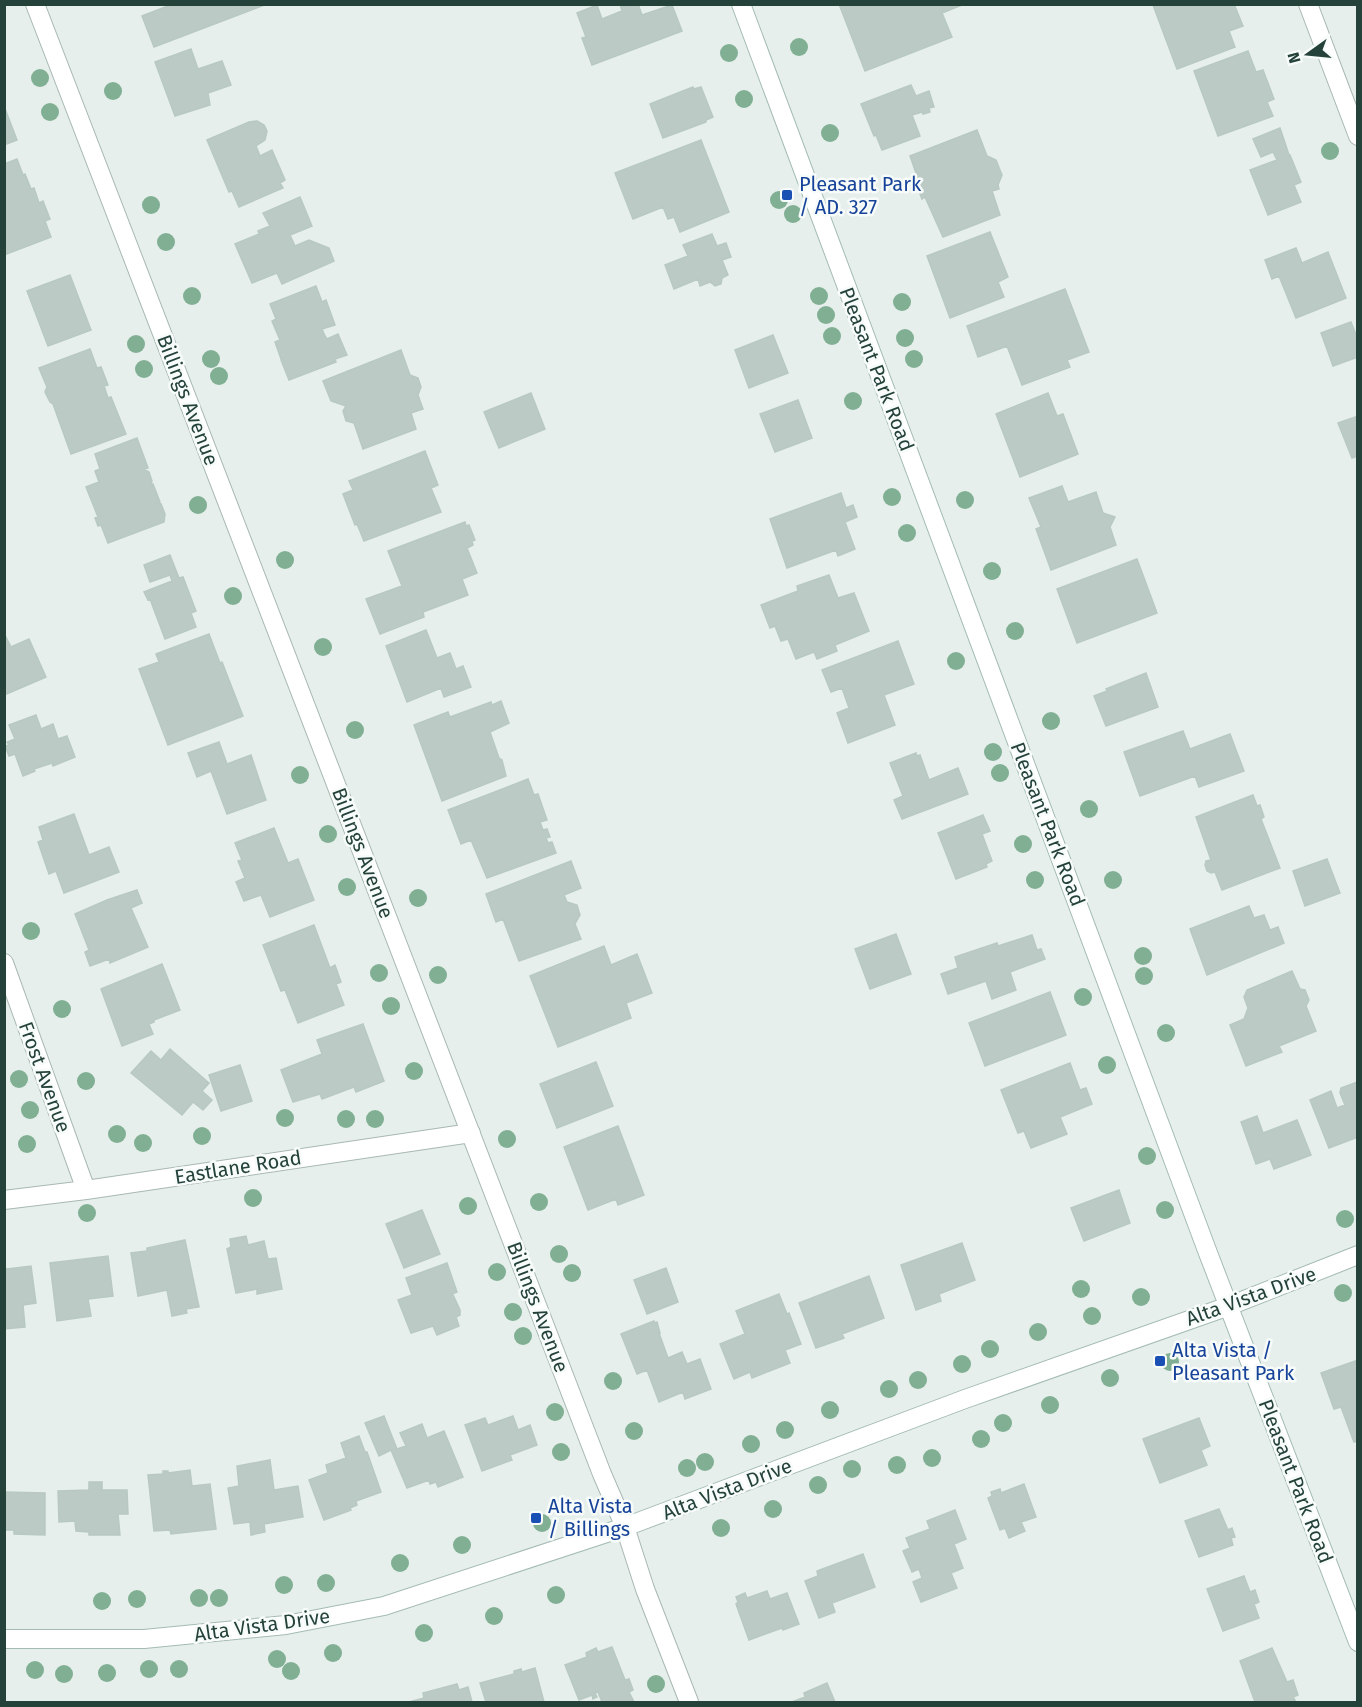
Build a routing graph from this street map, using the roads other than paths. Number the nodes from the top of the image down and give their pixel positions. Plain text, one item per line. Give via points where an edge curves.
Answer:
1 (35, 4) edge
2 (741, 4) edge
3 (1308, 4) edge
4 (1358, 136) edge
5 (4, 963) edge
6 (471, 1132) junction
7 (86, 1190) junction
8 (4, 1200) edge
9 (1358, 1255) edge
10 (1229, 1306) junction
11 (625, 1527) junction
12 (4, 1639) edge
13 (1358, 1642) edge
14 (688, 1702) edge

1 - 6 street, Billings Avenue
2 - 10 street, Pleasant Park Road
3 - 4 street
5 - 7 street, Frost Avenue
6 - 7 street, Eastlane Road
6 - 11 street, Billings Avenue
7 - 8 street, Eastlane Road
9 - 10 street, Alta Vista Drive
10 - 11 street, Alta Vista Drive via 955,1403
10 - 13 street, Pleasant Park Road
11 - 12 street, Alta Vista Drive via 384,1606 286,1625 144,1639
11 - 14 street, Billings Avenue

